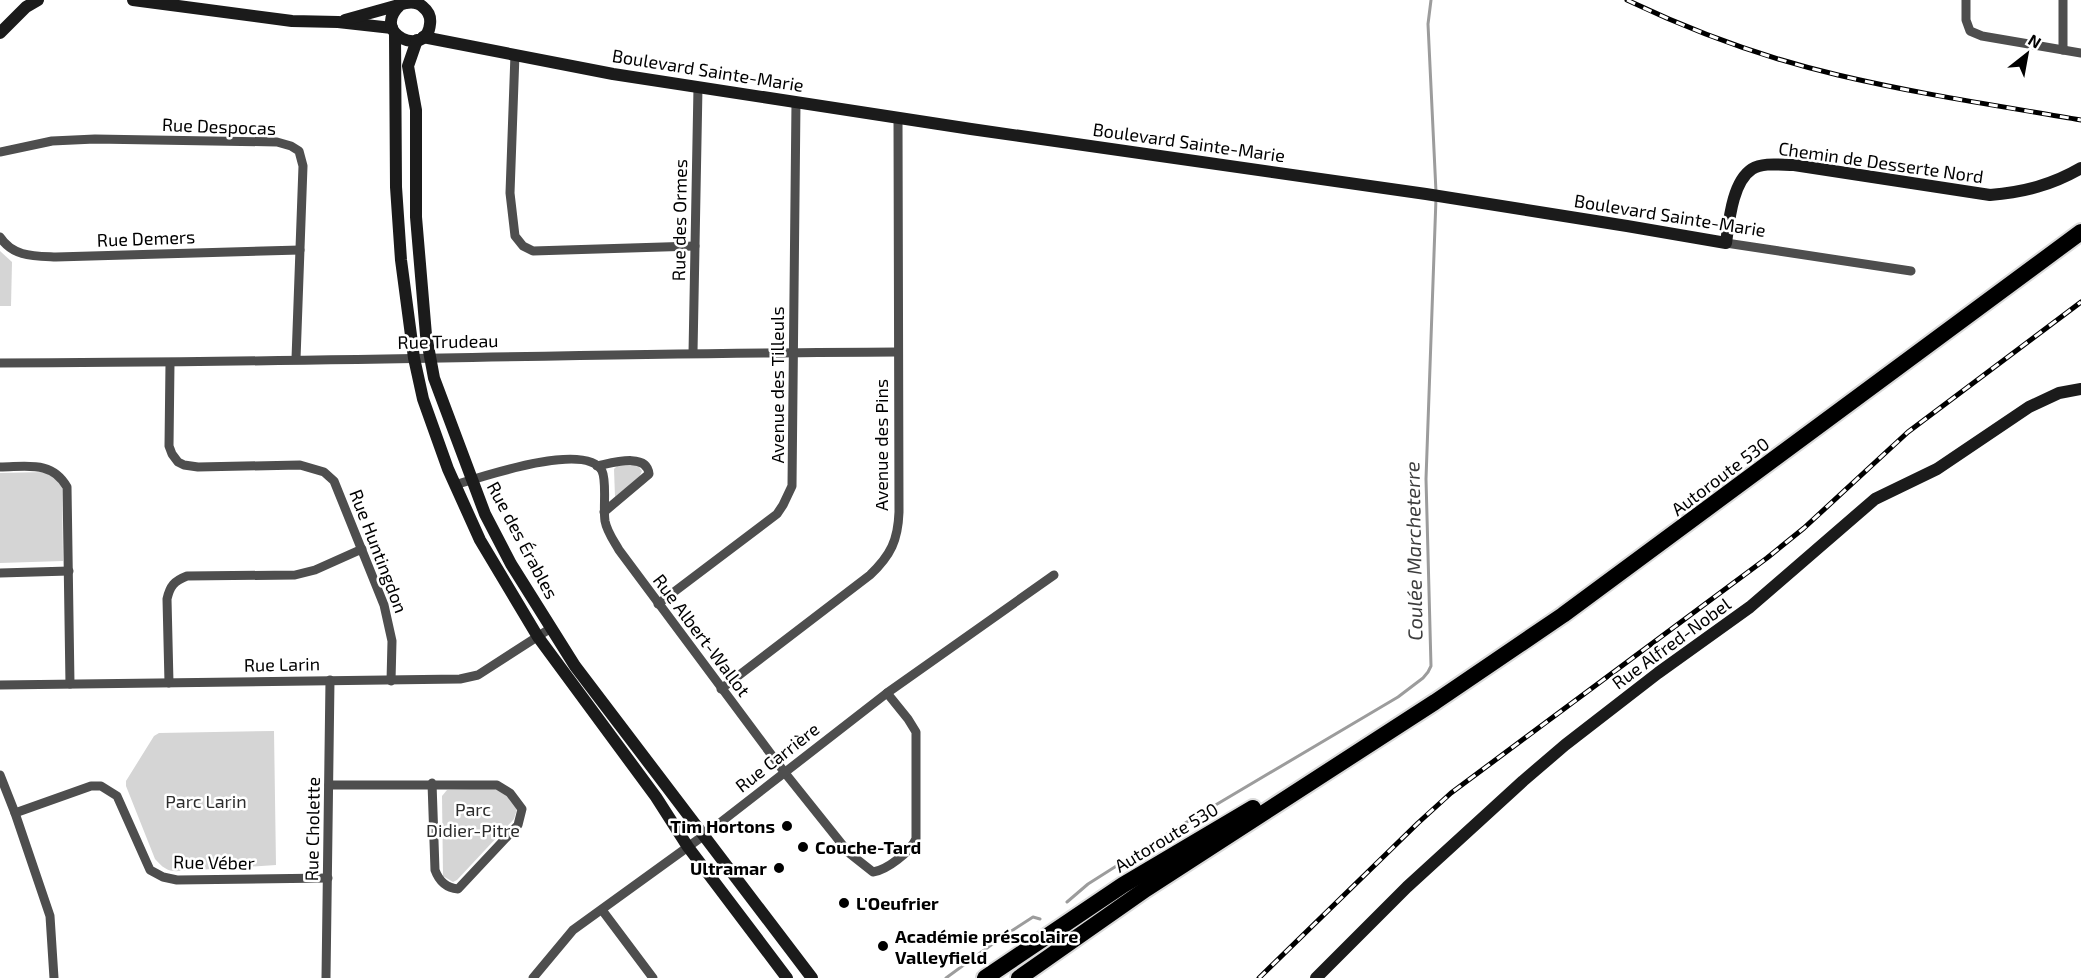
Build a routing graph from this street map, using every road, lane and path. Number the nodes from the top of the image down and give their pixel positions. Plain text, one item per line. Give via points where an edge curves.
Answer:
1 (38, 0) edge
2 (133, 0) edge
3 (1966, 0) edge
4 (2063, 0) edge
5 (400, 5) junction
6 (430, 20) junction
7 (338, 22) junction
8 (393, 31) junction
9 (0, 33) edge
10 (420, 39) junction
11 (463, 44) junction
12 (2063, 50) junction
13 (2081, 53) edge
14 (514, 54) junction
15 (698, 87) junction
16 (796, 102) junction
17 (898, 118) junction
18 (0, 152) edge
19 (2081, 168) edge
20 (2081, 232) edge
21 (0, 237) edge
22 (1726, 243) junction
23 (695, 246) junction
24 (300, 250) junction
25 (1911, 271) dead end
26 (794, 352) junction
27 (897, 352) junction
28 (693, 354) junction
29 (430, 357) junction
30 (414, 358) junction
31 (296, 359) junction
32 (0, 363) edge
33 (170, 363) junction
34 (2081, 389) edge
35 (597, 466) junction
36 (0, 467) edge
37 (471, 480) junction
38 (455, 485) junction
39 (604, 512) junction
40 (362, 549) junction
41 (69, 571) junction
42 (0, 573) edge
43 (1054, 575) dead end
44 (658, 604) junction
45 (551, 628) junction
46 (538, 637) junction
47 (330, 680) junction
48 (392, 681) junction
49 (169, 683) junction
50 (70, 684) junction
51 (0, 685) edge
52 (722, 688) junction
53 (887, 693) junction
54 (1375, 741) junction
55 (784, 772) junction
56 (0, 775) edge
57 (432, 783) junction
58 (329, 785) junction
59 (15, 813) junction
60 (703, 836) junction
61 (688, 847) junction
62 (328, 878) junction
63 (602, 910) junction
64 (54, 978) edge
65 (326, 978) edge
66 (533, 978) edge
67 (653, 978) edge
68 (787, 978) edge
69 (812, 978) edge
70 (984, 978) edge
71 (1020, 978) edge
72 (1316, 978) edge

1 - 9 street
2 - 7 street, Boulevard Sainte-Marie via 292,21
3 - 12 street via 1970,31
4 - 12 street
5 - 6 street, Boulevard Sainte-Marie via 419,4
5 - 7 street, Boulevard Sainte-Marie
5 - 8 street via 392,16
6 - 10 street
6 - 11 street, Boulevard Sainte-Marie
7 - 8 street, Boulevard Sainte-Marie
8 - 10 street, Boulevard Sainte-Marie via 405,41
8 - 30 street, Rue des Érables via 399,244
10 - 11 street, Boulevard Sainte-Marie
10 - 29 street, Rue des Érables via 408,66 417,110 416,217
11 - 14 street, Boulevard Sainte-Marie
12 - 13 street
14 - 15 street, Boulevard Sainte-Marie
14 - 23 street via 510,193 515,236 523,246 533,250
15 - 16 street, Boulevard Sainte-Marie
15 - 23 street, Rue des Ormes
16 - 17 street, Boulevard Sainte-Marie
16 - 26 street, Avenue des Tilleuls
17 - 22 street, Boulevard Sainte-Marie
17 - 27 street, Avenue des Pins
18 - 24 street, Rue Despocas via 52,141 95,139 277,142 291,146 299,152 303,166
19 - 22 street, Chemin de Desserte Nord via 2048,185 1990,195 1768,164 1752,169 1741,182 1732,201
20 - 54 highway, Autoroute 530 via 1608,583
21 - 24 street, Rue Demers via 11,250 46,257
22 - 25 street, Boulevard Sainte-Marie
23 - 28 street, Rue des Ormes
24 - 31 street, Rue Despocas
26 - 27 street, Rue Trudeau
26 - 28 street, Rue Trudeau
26 - 44 street, Avenue des Tilleuls via 793,478 783,505 769,521
27 - 52 street, Avenue des Pins via 899,512 892,548 870,575
28 - 29 street, Rue Trudeau
29 - 30 street, Rue Trudeau
29 - 37 street, Rue des Érables
30 - 31 street, Rue Trudeau
30 - 38 street, Rue des Érables via 423,399
31 - 33 street, Rue Trudeau
32 - 33 street, Rue Trudeau
33 - 40 street, Rue Huntingdon via 170,446 178,462 198,467 300,465 324,472 334,481
34 - 72 street, Rue Alfred-Nobel via 2059,393 2029,407 1937,469 1875,499 1750,607 1565,745 1407,887
35 - 37 street via 583,460 537,462
35 - 39 street, Rue Albert-Wallot via 603,476
35 - 39 street via 637,461 649,470 643,482
36 - 41 street via 41,467 63,479 69,496
37 - 38 street
37 - 45 street, Rue des Érables via 511,564
38 - 46 street, Rue des Érables via 480,540
39 - 44 street, Rue Albert-Wallot via 605,524 619,550
40 - 48 street, Rue Huntingdon via 389,623
40 - 49 street via 294,575 187,576 176,580 166,599
41 - 42 street
41 - 50 street
43 - 53 street, Rue Carrière
44 - 52 street, Rue Albert-Wallot
45 - 46 street, Rue Larin
45 - 60 street, Rue des Érables via 575,666
46 - 48 street, Rue Larin via 478,675
46 - 61 street, Rue des Érables via 656,797
47 - 48 street, Rue Larin
47 - 49 street, Rue Larin
47 - 58 street, Rue Cholette
49 - 50 street, Rue Larin
50 - 51 street, Rue Larin
52 - 55 street, Rue Albert-Wallot
53 - 55 street, Rue Carrière
53 - 55 street, Rue Albert-Wallot via 916,732 916,839 886,868 873,872 856,860
54 - 70 highway, Autoroute 530 via 1212,831 1077,914
54 - 71 highway, Autoroute 530 via 1137,895
55 - 60 street, Rue Carrière
56 - 59 street
57 - 57 street via 435,870 444,885 458,889 518,825 522,809 497,784
57 - 58 street
58 - 62 street, Rue Cholette
59 - 62 street, Rue Véber via 101,786 117,796 150,870 163,877
59 - 64 street via 50,916
60 - 61 street, Rue Carrière
60 - 69 street, Rue des Érables
61 - 63 street, Rue Carrière
61 - 68 street, Rue des Érables
62 - 65 street, Rue Cholette
63 - 66 street, Rue Carrière via 573,930
63 - 67 street

